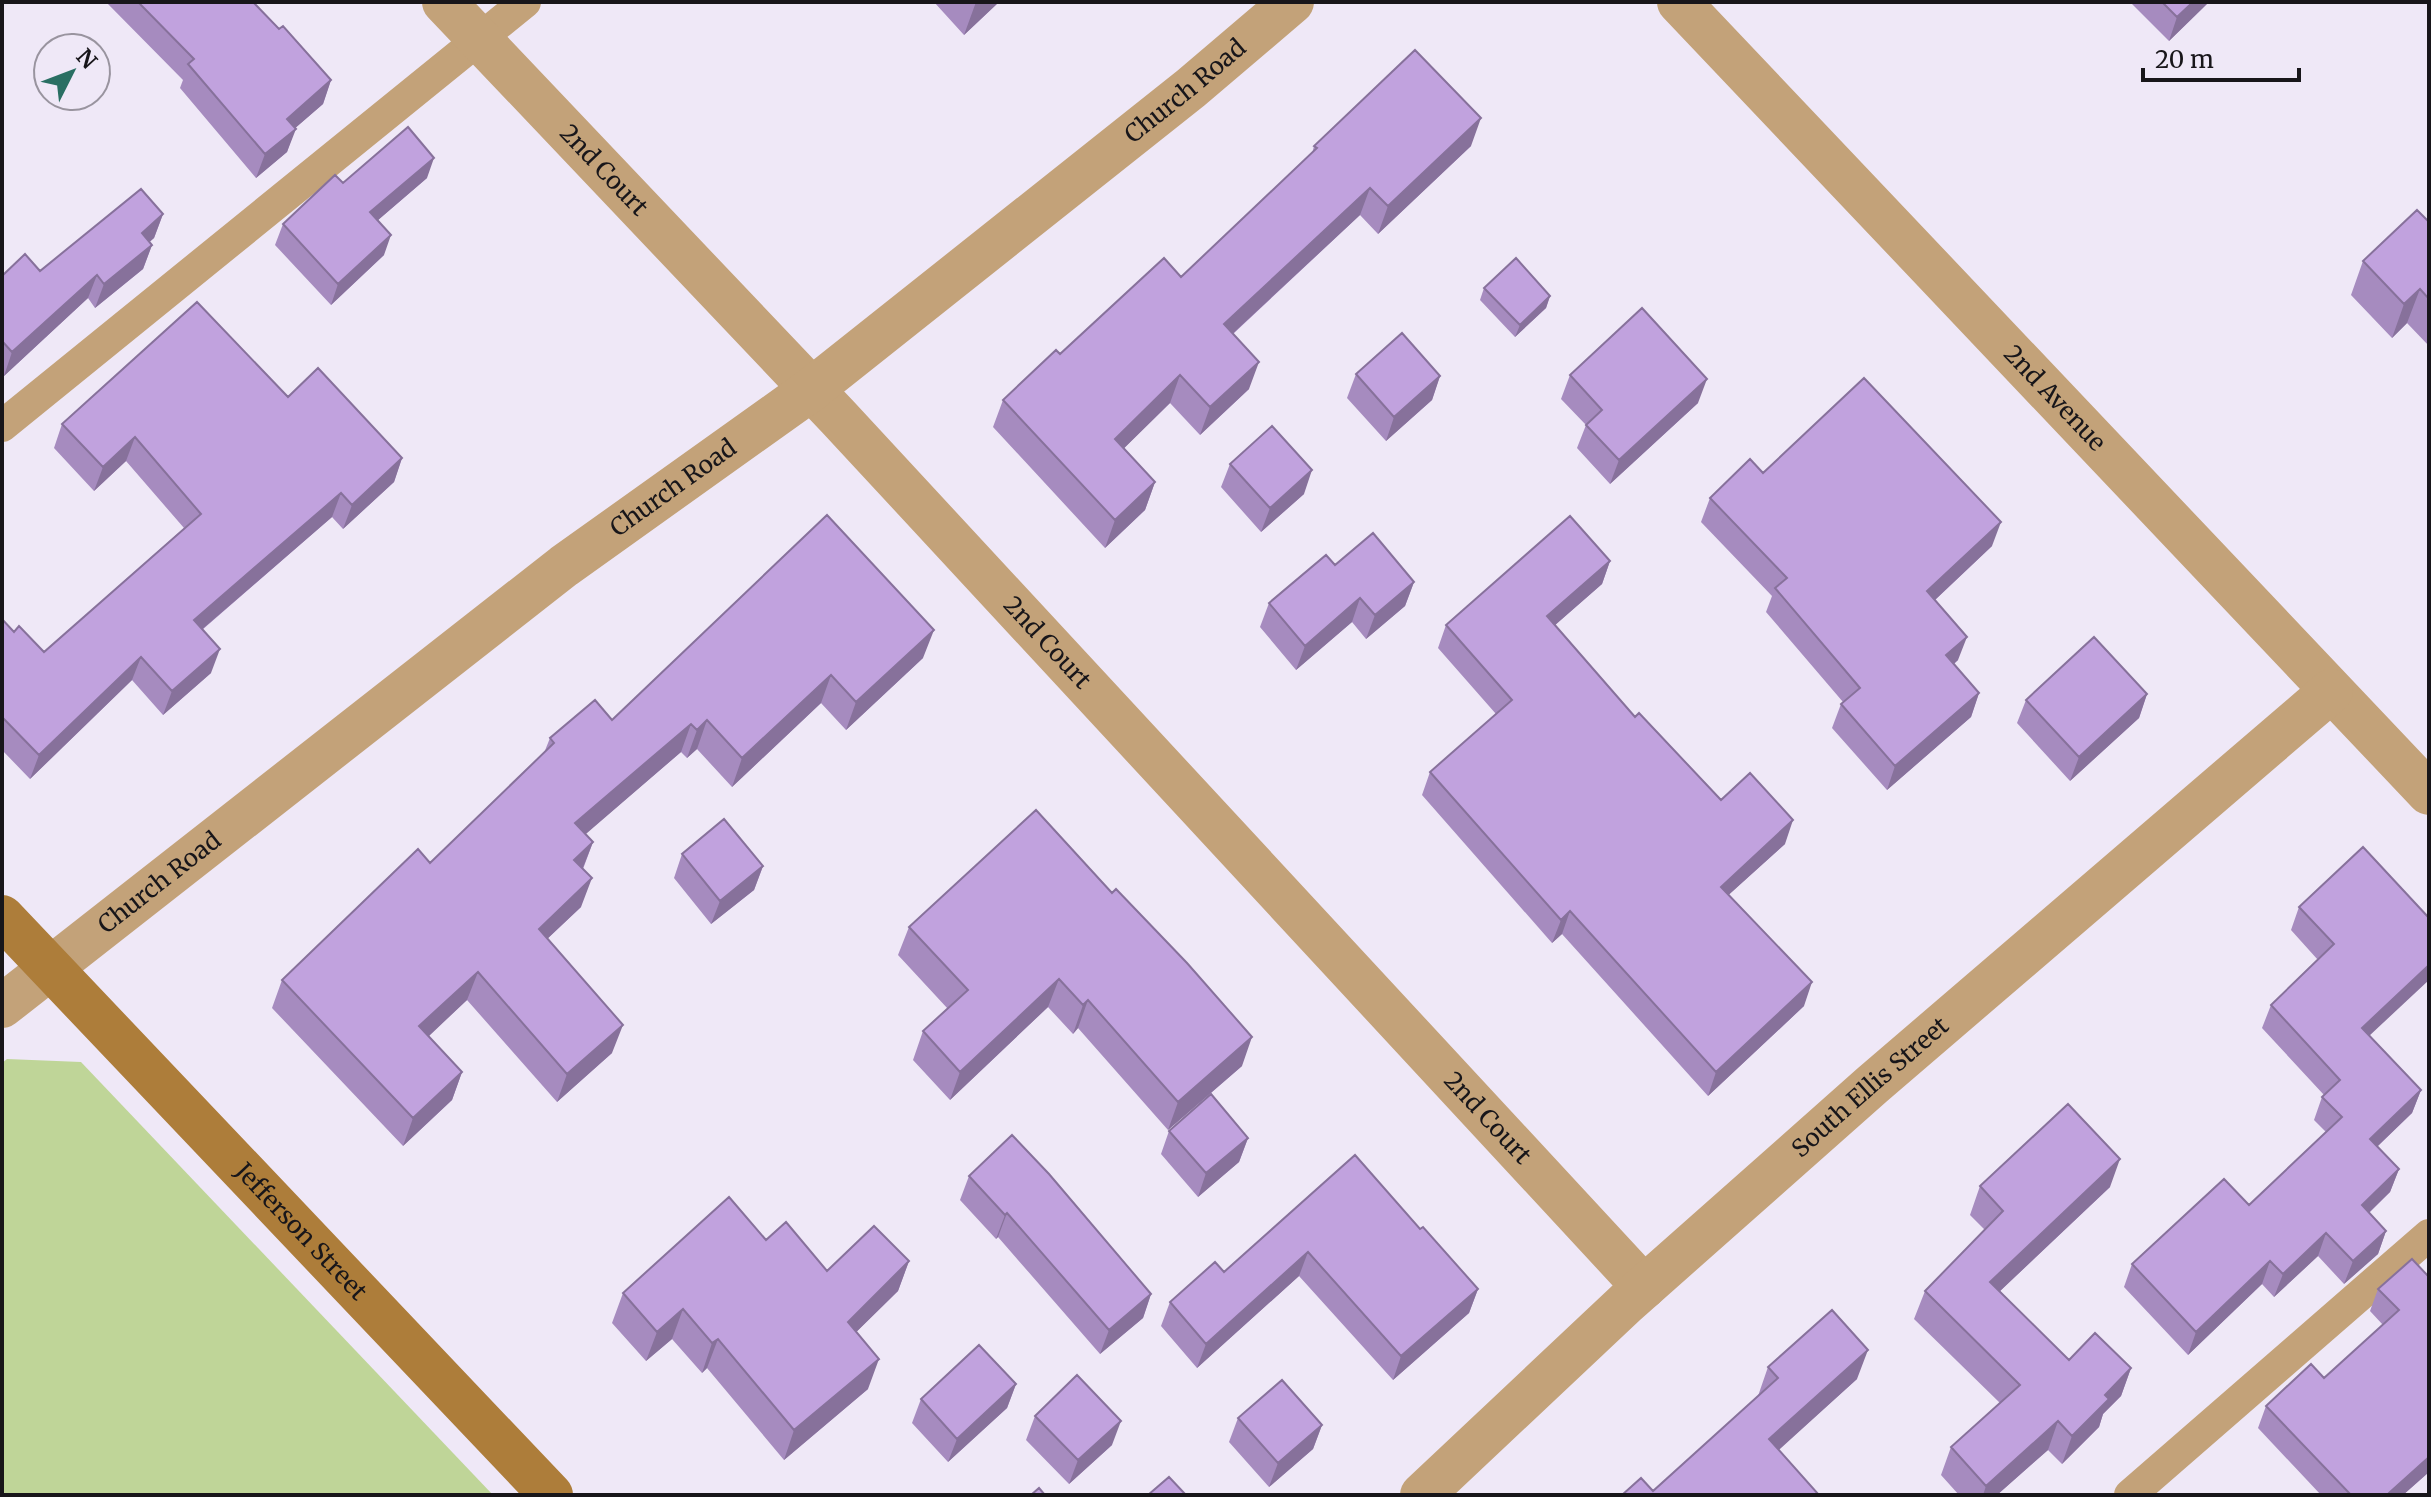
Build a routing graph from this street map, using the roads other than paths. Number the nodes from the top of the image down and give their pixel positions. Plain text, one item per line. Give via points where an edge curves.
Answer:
1 (444, 2) edge
2 (525, 2) edge
3 (1292, 2) edge
4 (1679, 2) edge
5 (478, 38) junction
6 (812, 389) junction
7 (2, 426) edge
8 (2331, 691) junction
9 (2429, 793) edge
10 (2, 917) edge
11 (49, 968) junction
12 (2, 1006) edge
13 (2429, 1235) edge
14 (1644, 1287) junction
15 (551, 1495) edge
16 (1422, 1495) edge
17 (2130, 1495) edge

1 - 5 street, 2nd Court
2 - 5 lane
3 - 6 street, Church Road
4 - 8 street, 2nd Avenue
5 - 6 street, 2nd Court
5 - 7 lane
6 - 11 street, Church Road via 564,566
6 - 14 street, 2nd Court
8 - 9 street, 2nd Avenue
8 - 14 street, South Ellis Street
10 - 11 street, Jefferson Street
11 - 12 street, Church Road
11 - 15 street, Jefferson Street
13 - 17 lane
14 - 16 street, South Ellis Street

